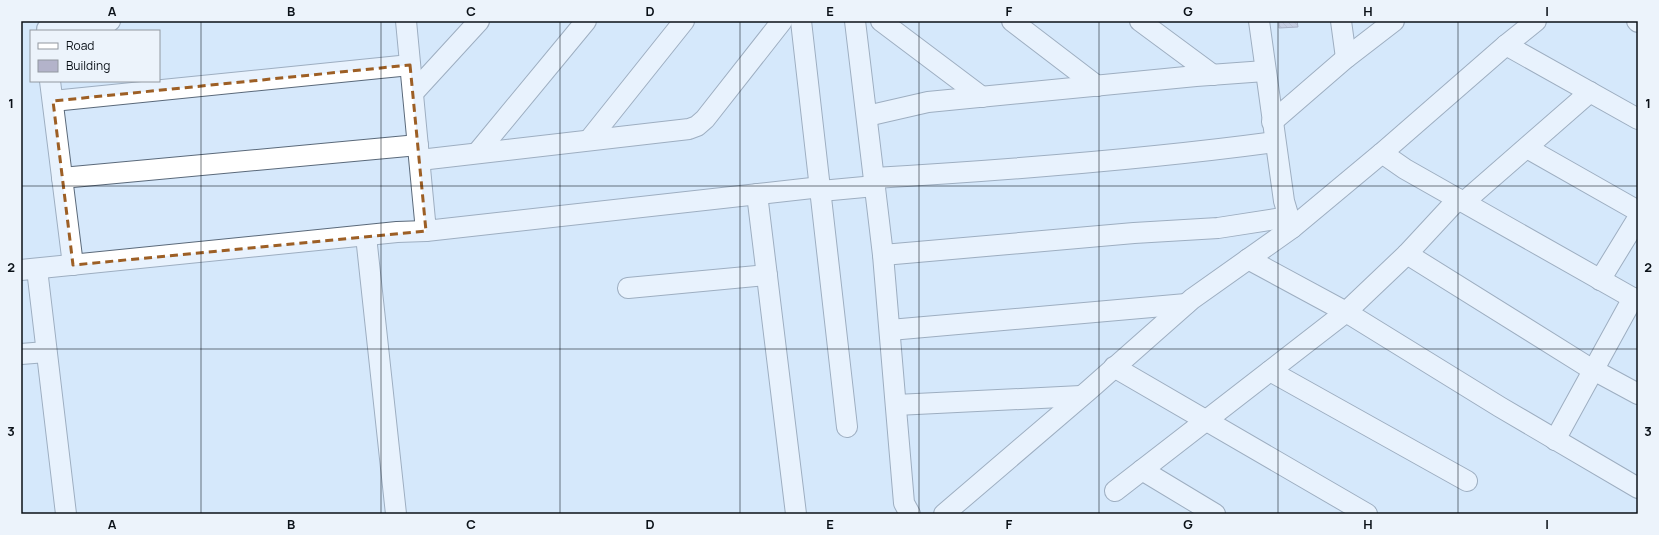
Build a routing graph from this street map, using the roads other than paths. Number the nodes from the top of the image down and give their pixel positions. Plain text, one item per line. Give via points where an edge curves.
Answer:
1 (110, 21) edge
2 (406, 21) edge
3 (479, 21) edge
4 (586, 21) edge
5 (684, 21) edge
6 (782, 21) edge
7 (801, 21) edge
8 (855, 21) edge
9 (881, 21) edge
10 (1012, 21) edge
11 (1140, 21) edge
12 (1258, 21) edge
13 (1341, 21) edge
14 (1394, 21) edge
15 (1536, 21) edge
16 (47, 27) edge
17 (1506, 45) junction
18 (1346, 58) junction
19 (410, 65) junction
20 (1265, 71) junction
21 (1213, 75) junction
22 (50, 82) edge
23 (1097, 86) junction
24 (1590, 92) junction
25 (413, 93) junction
26 (982, 97) junction
27 (53, 101) junction
28 (867, 116) junction
29 (1638, 119) edge
30 (1272, 122) junction
31 (589, 140) junction
32 (1275, 142) junction
33 (1527, 148) junction
34 (419, 152) junction
35 (477, 153) junction
36 (1382, 153) junction
37 (62, 178) junction
38 (875, 182) junction
39 (821, 189) junction
40 (757, 194) junction
41 (1461, 200) junction
42 (1638, 211) edge
43 (1638, 218) edge
44 (1290, 223) junction
45 (426, 232) junction
46 (366, 236) junction
47 (1406, 254) junction
48 (883, 255) junction
49 (1248, 259) junction
50 (73, 265) junction
51 (29, 270) edge
52 (767, 275) junction
53 (1600, 280) junction
54 (628, 288) dead end
55 (1635, 300) edge
56 (1186, 304) junction
57 (1346, 312) junction
58 (890, 330) junction
59 (46, 352) junction
60 (21, 354) edge
61 (1114, 367) junction
62 (1594, 370) junction
63 (1270, 371) junction
64 (1638, 394) edge
65 (1081, 396) junction
66 (896, 405) junction
67 (1206, 421) junction
68 (847, 427) dead end
69 (1555, 440) junction
70 (1142, 470) junction
71 (1467, 481) dead end
72 (1638, 488) edge
73 (1115, 491) dead end
74 (66, 514) edge
75 (396, 514) edge
76 (796, 514) edge
77 (910, 514) edge
78 (944, 514) edge
79 (1215, 514) edge
80 (1367, 514) edge

1 - 16 street
2 - 19 street
3 - 25 street
4 - 35 street
5 - 31 street
6 - 31 street via 697,126
7 - 39 street
8 - 28 street
9 - 26 street
10 - 23 street
11 - 21 street
12 - 20 street
13 - 18 street
14 - 18 street
15 - 17 street
17 - 24 street
17 - 36 street
18 - 30 street
19 - 25 street
19 - 27 street
20 - 21 street
20 - 30 street
21 - 23 street
22 - 27 street
23 - 26 street
24 - 29 street
24 - 33 street
25 - 34 street
26 - 28 street via 928,102
27 - 37 street
28 - 38 street
30 - 32 street
31 - 35 street
32 - 38 street via 1188,153
32 - 44 street
33 - 41 street
33 - 42 street
34 - 35 street
34 - 37 street
34 - 45 street
36 - 41 street via 1404,169
36 - 44 street
37 - 50 street
38 - 39 street
38 - 48 street
39 - 40 street
39 - 68 street
40 - 45 street
40 - 52 street
41 - 47 street
41 - 53 street
43 - 53 street
44 - 48 street via 1134,233
44 - 49 street
45 - 46 street
46 - 50 street
46 - 75 street
47 - 57 street
47 - 62 street
48 - 58 street
49 - 56 street
49 - 57 street
50 - 51 street
51 - 59 street
52 - 54 street
52 - 76 street
53 - 55 street
55 - 62 street
56 - 58 street
56 - 61 street
57 - 63 street
57 - 69 street
58 - 66 street
59 - 60 street
59 - 74 street
61 - 65 street
61 - 67 street
62 - 64 street
62 - 69 street
63 - 67 street
63 - 71 street
65 - 66 street
65 - 78 street
66 - 77 street via 904,503
67 - 70 street
67 - 80 street
69 - 72 street
70 - 73 street
70 - 79 street

